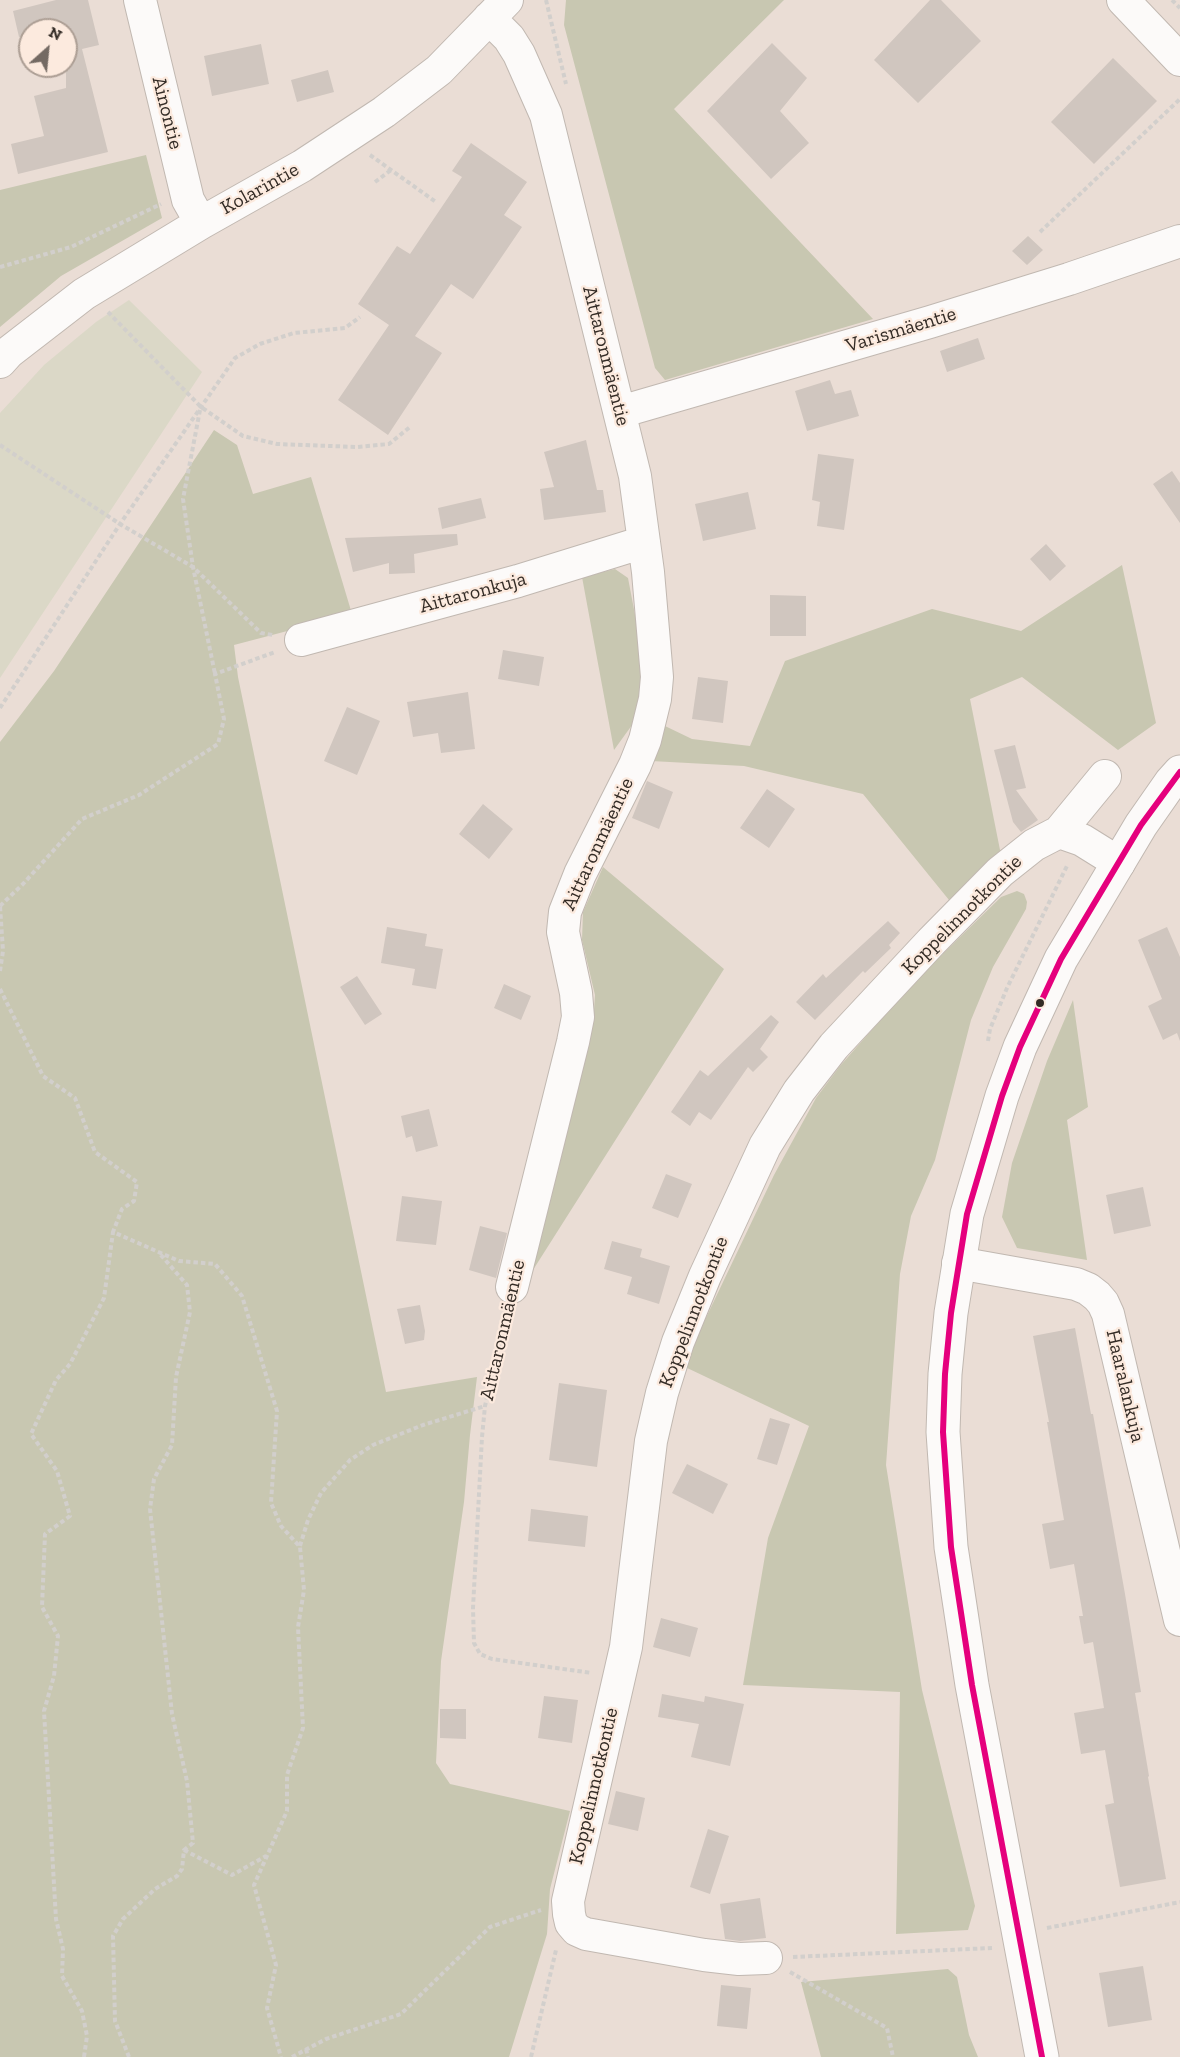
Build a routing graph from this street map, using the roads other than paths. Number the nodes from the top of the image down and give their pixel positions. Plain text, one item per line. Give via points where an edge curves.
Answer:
1 (140, 0) edge
2 (1123, 0) edge
3 (498, 9) edge
4 (1180, 60) edge
5 (201, 223) junction
6 (1180, 241) edge
7 (0, 362) edge
8 (620, 412) junction
9 (644, 542) junction
10 (301, 640) road end
11 (1106, 776) dead end
12 (1177, 781) edge
13 (1059, 832) junction
14 (1119, 863) junction
15 (958, 1263) junction
16 (512, 1287) road end
17 (1180, 1620) edge
18 (766, 1958) road end
19 (1042, 2057) edge

1 - 5 street, Ainontie via 188,200
2 - 4 street
3 - 5 street, Kolarintie via 438,70 384,112 302,166
3 - 8 street, Aittaronmäentie via 546,115
5 - 7 street, Kolarintie via 84,294
6 - 8 street, Varismäentie via 1069,279
8 - 9 street, Aittaronmäentie via 635,476
9 - 10 street, Aittaronkuja
9 - 16 street, Aittaronmäentie via 656,651 655,699 635,765 565,912 563,932 578,1017
11 - 13 street
12 - 14 street
13 - 14 street via 1082,840
13 - 18 street, Koppelinnotkontie via 1034,844 1000,872 834,1046 799,1091 765,1146 705,1276 662,1393 639,1524 626,1647 570,1912 577,1930 586,1934 704,1955
14 - 15 street via 1061,959 1020,1047 984,1153
15 - 17 street, Haaralankuja via 1076,1284 1103,1303
15 - 19 street via 945,1374 943,1432 951,1547 972,1685

